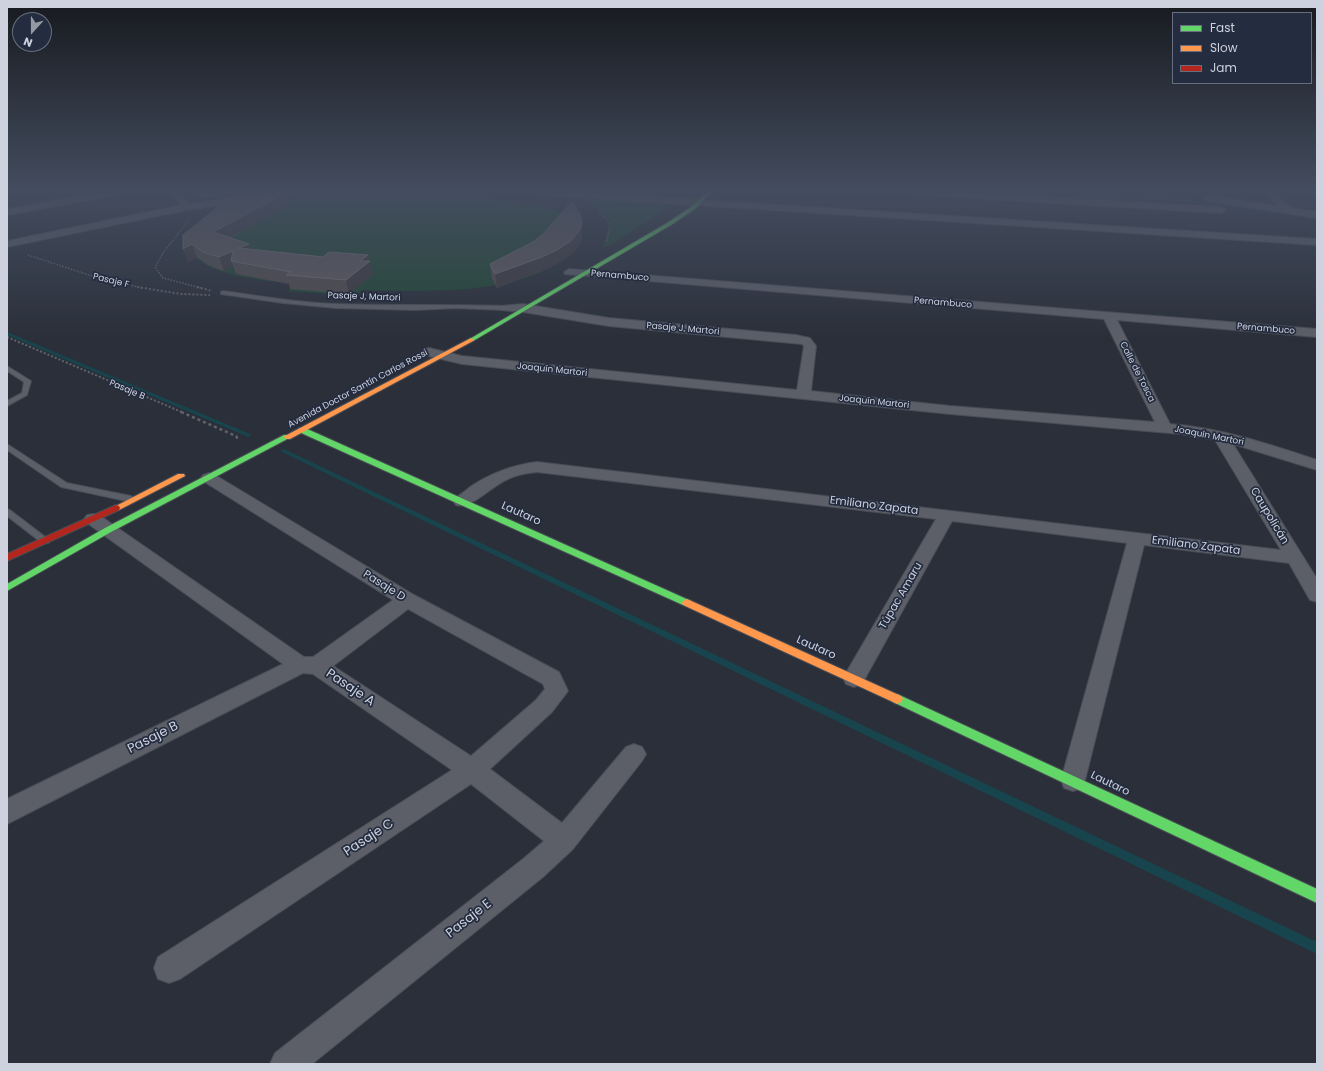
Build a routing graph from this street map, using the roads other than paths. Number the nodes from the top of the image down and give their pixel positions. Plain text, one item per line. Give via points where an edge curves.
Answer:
1 (622, 242) edge
2 (638, 242) edge
3 (569, 272) junction
4 (584, 274) junction
5 (549, 283) dead end
6 (223, 293) road end
7 (524, 303) junction
8 (504, 308) junction
9 (491, 316) dead end
10 (1109, 317) junction
11 (1317, 333) edge
12 (434, 352) junction
13 (7, 368) edge
14 (803, 395) junction
15 (7, 404) edge
16 (1166, 428) junction
17 (302, 430) junction
18 (1221, 436) junction
19 (7, 446) edge
20 (1317, 465) edge
21 (189, 472) dead end
22 (210, 478) junction
23 (133, 500) junction
24 (462, 501) junction
25 (7, 512) edge
26 (947, 514) junction
27 (100, 525) junction
28 (1137, 539) junction
29 (45, 541) junction
30 (7, 558) edge
31 (1295, 558) junction
32 (7, 588) edge
33 (1317, 596) edge
34 (407, 600) junction
35 (308, 665) junction
36 (854, 678) junction
37 (557, 691) joint
38 (634, 754) dead end
39 (472, 770) junction
40 (1073, 780) junction
41 (7, 812) edge
42 (564, 840) junction
43 (1317, 896) edge
44 (169, 968) dead end
45 (286, 1064) edge

1 - 3 street
2 - 4 street, Avenida Doctor Santín Carlos Rossi
3 - 4 street, Pernambuco
3 - 5 street
4 - 7 street, Avenida Doctor Santín Carlos Rossi
4 - 10 street, Pernambuco
6 - 8 lane, Pasaje J, Martori via 283,302 336,306
7 - 8 street, Pasaje J. Martori
7 - 12 street, Avenida Doctor Santín Carlos Rossi
7 - 14 street, Pasaje J. Martori via 574,318 806,341 810,346
8 - 9 street
10 - 11 street, Pernambuco
10 - 16 street, Calle de Tosca
12 - 14 street, Joaquín Martori via 462,360
12 - 17 street, Avenida Doctor Santín Carlos Rossi
13 - 15 lane via 28,381 25,394
14 - 16 street, Joaquín Martori
16 - 18 street, Joaquín Martori
17 - 22 street, Avenida Doctor Santín Carlos Rossi
17 - 24 street, Lautaro
18 - 20 street, Joaquín Martori
18 - 31 street, Caupolicán
19 - 23 lane via 64,485
21 - 23 street, Avenida Doctor Santín Carlos Rossi
22 - 27 street, Avenida Doctor Santín Carlos Rossi
22 - 34 street, Pasaje D
23 - 27 street, Avenida Doctor Santín Carlos Rossi
24 - 26 street, Emiliano Zapata via 512,470 537,467
24 - 36 street, Lautaro
25 - 29 lane
26 - 28 street, Emiliano Zapata
26 - 36 street, Túpac Amaru
27 - 29 street, Avenida Doctor Santín Carlos Rossi
27 - 32 street, Avenida Doctor Santín Carlos Rossi
27 - 35 street, Pasaje A
28 - 31 street, Emiliano Zapata
28 - 40 street
29 - 30 street, Avenida Doctor Santín Carlos Rossi
31 - 33 street, Caupolicán
34 - 35 street, Pasaje B
34 - 37 street, Pasaje D via 551,678
35 - 39 street, Pasaje A
35 - 41 street, Pasaje B
36 - 40 street, Lautaro
37 - 39 street, Pasaje C via 544,706
38 - 42 street, Pasaje E
39 - 42 street, Pasaje A
39 - 44 street, Pasaje C
40 - 43 street, Lautaro
42 - 45 street, Pasaje E via 533,868

